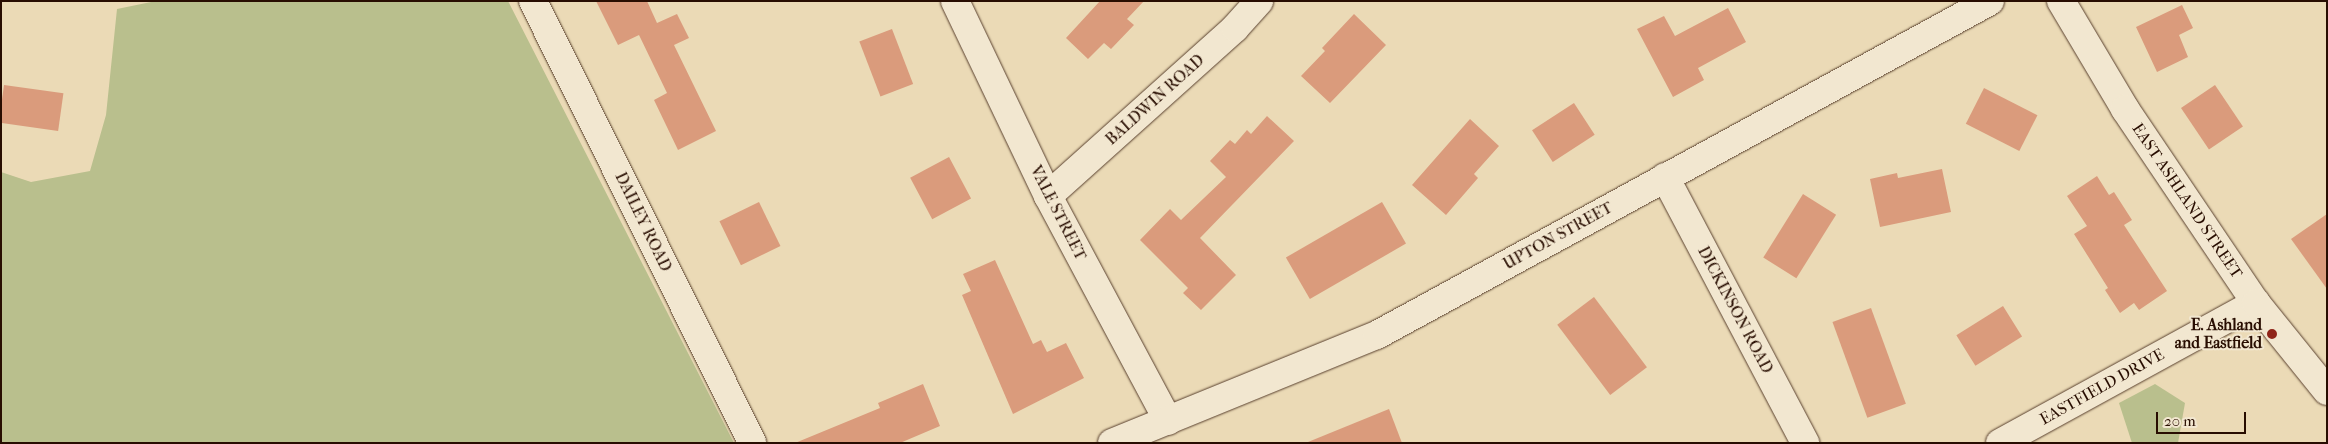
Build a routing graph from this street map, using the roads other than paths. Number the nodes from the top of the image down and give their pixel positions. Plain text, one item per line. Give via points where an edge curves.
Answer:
1 (533, 1) edge
2 (955, 1) edge
3 (1260, 1) edge
4 (1990, 1) edge
5 (2061, 1) edge
6 (1665, 177) junction
7 (1048, 196) junction
8 (2256, 303) junction
9 (2325, 384) edge
10 (1168, 421) junction
11 (752, 443) edge
12 (1112, 443) edge
13 (1805, 443) edge
14 (2000, 443) edge

1 - 11 street, DAILEY ROAD
2 - 7 street, VALE STREET
3 - 7 street, BALDWIN ROAD via 1235,28
4 - 6 street, UPTON STREET
5 - 8 street, EAST ASHLAND STREET via 2124,109
6 - 10 street, UPTON STREET via 1377,335
6 - 13 street, DICKINSON ROAD
7 - 10 street, VALE STREET
8 - 9 street, EAST ASHLAND STREET
8 - 14 street, EASTFIELD DRIVE
10 - 12 street, UPTON STREET

